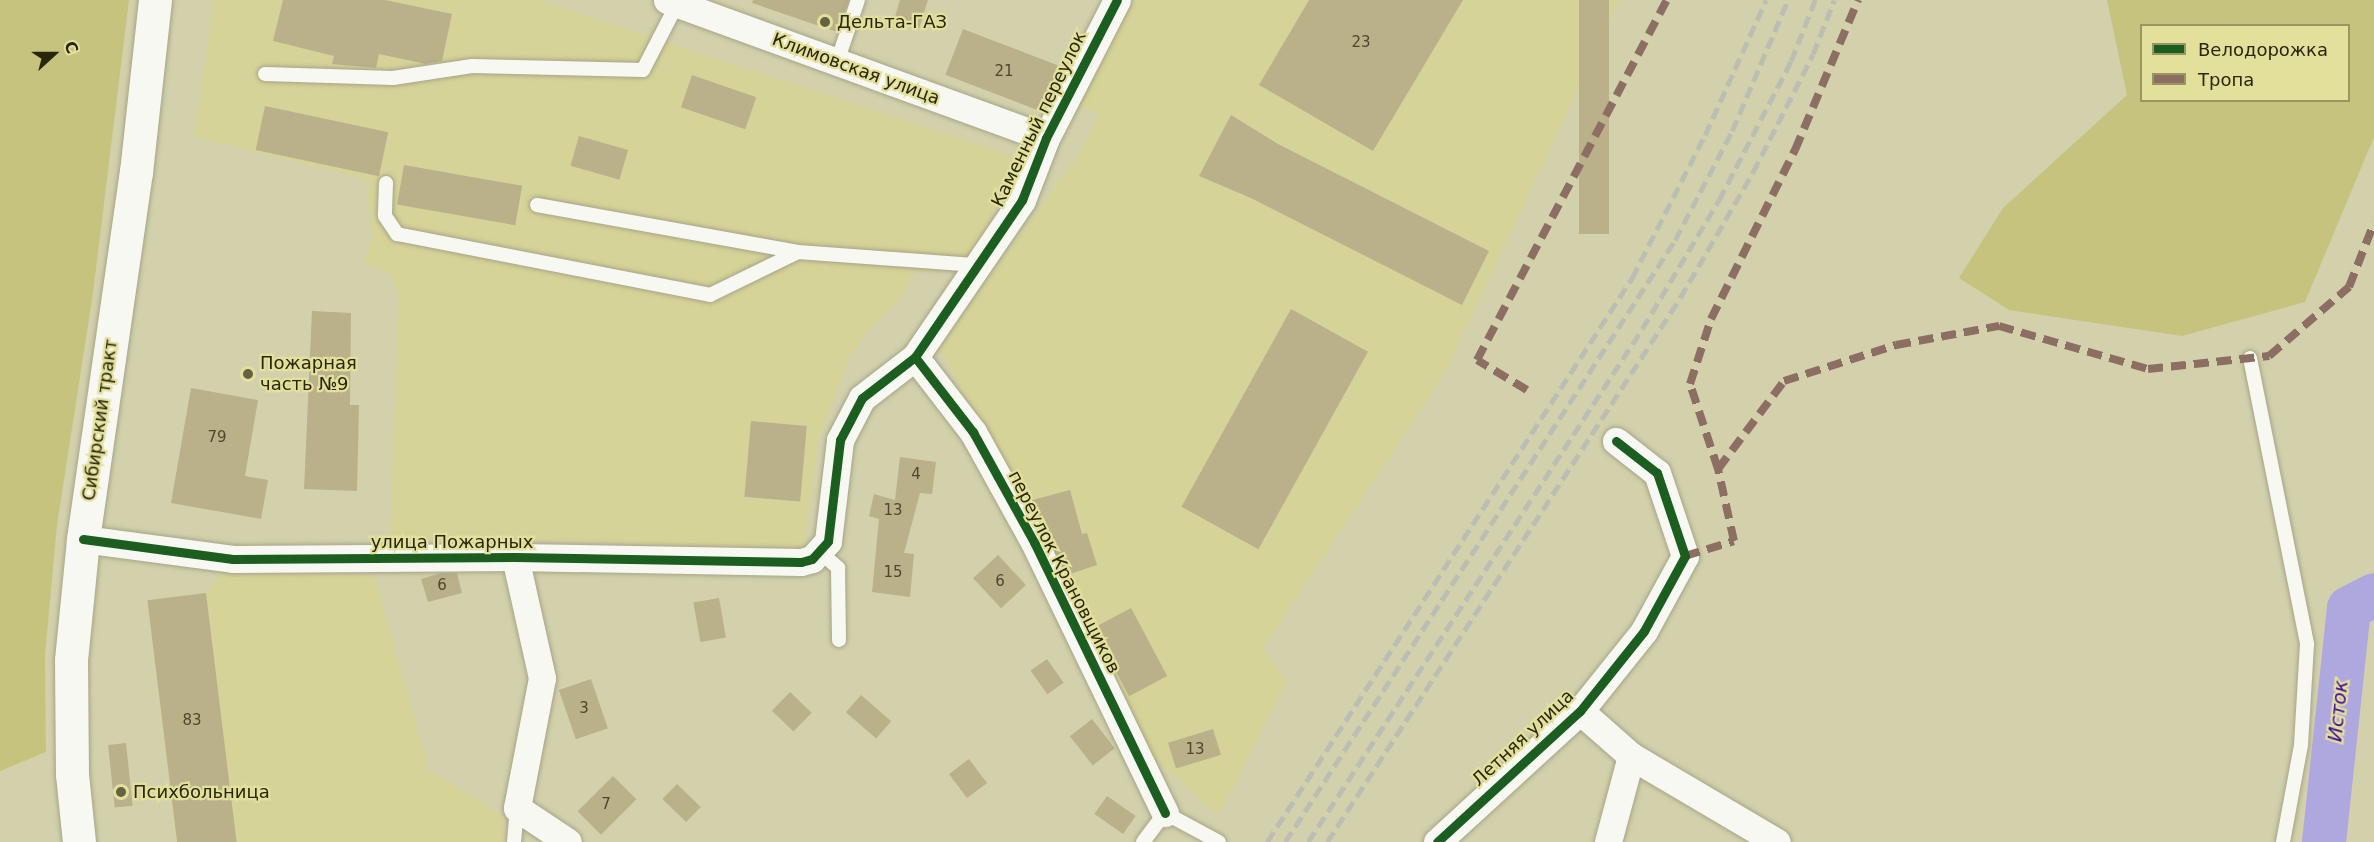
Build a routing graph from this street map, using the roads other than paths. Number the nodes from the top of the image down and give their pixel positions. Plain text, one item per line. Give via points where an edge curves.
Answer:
1 (155, 0) edge
2 (858, 0) edge
3 (1117, 0) edge
4 (672, 2) edge
5 (837, 62) junction
6 (265, 74) dead end
7 (1046, 138) junction
8 (386, 183) dead end
9 (537, 205) dead end
10 (798, 252) junction
11 (977, 265) junction
12 (915, 357) junction
13 (2250, 358) dead end
14 (1616, 441) dead end
15 (83, 539) junction
16 (821, 553) junction
17 (515, 557) junction
18 (839, 640) dead end
19 (1580, 711) junction
20 (1631, 756) junction
21 (517, 808) junction
22 (1165, 813) junction
23 (79, 842) edge
24 (514, 842) edge
25 (568, 842) edge
26 (1143, 842) edge
27 (1219, 842) edge
28 (1437, 842) edge
29 (1608, 842) edge
30 (1777, 842) edge
31 (2283, 842) edge

1 - 15 main road, Сибирский тракт via 136,172
2 - 5 lane
3 - 7 street, Каменный переулок
4 - 5 street, Климовская улица
4 - 6 lane via 643,70 472,66 393,78
5 - 7 street, Климовская улица
7 - 11 street, Каменный переулок via 1022,200
8 - 10 lane via 385,216 397,234 710,295
9 - 10 lane
10 - 11 lane
11 - 12 street, Каменный переулок
12 - 16 street, Каменный переулок via 862,398 840,440 828,541
12 - 22 street, переулок Крановщиков via 973,432 1034,542
13 - 31 lane via 2307,644 2301,745
14 - 19 street, Летняя улица via 1657,473 1684,556 1644,631
15 - 17 street, улица Пожарных via 233,560
15 - 23 main road, Сибирский тракт via 71,660 72,774
16 - 17 street, улица Пожарных via 801,562
16 - 18 lane via 838,568
17 - 21 street via 542,678
19 - 20 street
19 - 28 street, Летняя улица
20 - 29 street
20 - 30 street
21 - 24 lane
21 - 25 street
22 - 26 lane
22 - 27 lane

